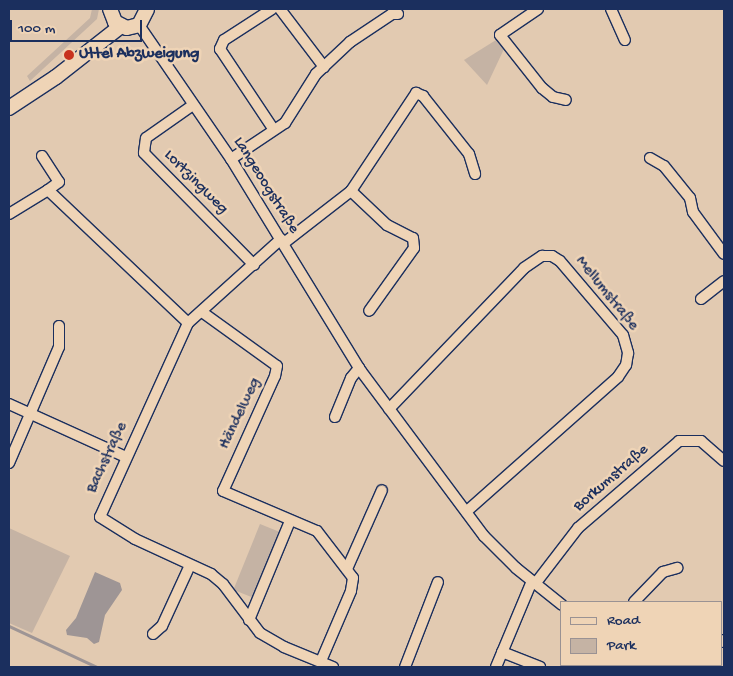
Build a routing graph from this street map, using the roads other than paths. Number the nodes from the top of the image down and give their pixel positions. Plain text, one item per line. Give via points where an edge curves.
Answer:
1 (148, 9) edge
2 (272, 9) edge
3 (280, 9) edge
4 (538, 9) edge
5 (611, 9) edge
6 (398, 14) dead end
7 (114, 17) edge
8 (139, 24) junction
9 (625, 40) dead end
10 (324, 67) junction
11 (566, 100) dead end
12 (193, 105) junction
13 (9, 108) edge
14 (274, 130) junction
15 (42, 156) dead end
16 (650, 158) dead end
17 (231, 159) junction
18 (475, 174) dead end
19 (48, 190) junction
20 (351, 191) junction
21 (9, 214) edge
22 (282, 241) junction
23 (724, 254) edge
24 (254, 264) junction
25 (724, 281) edge
26 (701, 299) dead end
27 (369, 311) dead end
28 (202, 312) junction
29 (188, 323) junction
30 (59, 326) dead end
31 (359, 368) junction
32 (9, 404) edge
33 (389, 409) junction
34 (33, 413) junction
35 (334, 418) dead end
36 (126, 457) junction
37 (724, 461) edge
38 (9, 463) edge
39 (382, 490) dead end
40 (466, 512) junction
41 (290, 521) junction
42 (190, 564) junction
43 (677, 568) dead end
44 (347, 569) junction
45 (438, 582) dead end
46 (533, 583) junction
47 (635, 601) edge
48 (560, 603) edge
49 (248, 620) junction
50 (153, 634) dead end
51 (502, 652) junction
52 (321, 661) junction
53 (333, 667) edge
54 (405, 667) edge
55 (496, 667) edge
56 (540, 667) edge

1 - 8 main road
2 - 14 street via 224,40 220,49
3 - 10 street
4 - 11 street via 500,34 542,88 553,97
5 - 9 street
6 - 10 street via 392,14 350,42
7 - 8 main road
7 - 13 main road via 91,46 56,77
8 - 12 street, Langeoogstraße
10 - 14 street via 285,123
12 - 17 street, Langeoogstraße
12 - 24 street, Lortzingweg via 146,138 144,153
14 - 17 street
15 - 19 street via 59,182
16 - 23 street via 664,166 690,198 692,212
17 - 22 street, Langeoogstraße
18 - 20 street, Bachstraße via 469,154 423,96 416,93
19 - 21 street
19 - 29 street
20 - 22 street, Bachstraße
20 - 27 street via 387,225 413,238 414,248
22 - 24 street, Bachstraße
22 - 31 street, Langeoogstraße
24 - 28 street, Bachstraße
25 - 26 street
28 - 29 street, Bachstraße
28 - 41 street, Händelweg via 277,366 223,491
29 - 36 street, Bachstraße
30 - 34 street via 59,347
31 - 33 street, Langeoogstraße
31 - 35 street via 351,378
32 - 34 street
33 - 40 street, Langeoogstraße
33 - 40 street, Mellumstraße via 524,268 542,256 552,256 560,261 622,335 628,353 626,365 618,377
34 - 36 street
34 - 38 street
36 - 42 street, Bachstraße via 100,517 135,539
37 - 46 street, Borkumstraße via 712,447 701,441 678,442 578,528
39 - 44 street
40 - 46 street, Langeoogstraße via 497,551
41 - 44 street, Händelweg via 318,531
41 - 49 street
42 - 49 street, Bachstraße via 223,584
42 - 50 street via 162,626
43 - 47 street via 663,572
44 - 52 street, Händelweg via 354,584
45 - 54 street
46 - 48 street, Langeoogstraße
46 - 51 street
49 - 52 street, Bachstraße via 271,640
51 - 55 street
51 - 56 street
52 - 53 street, Bachstraße

